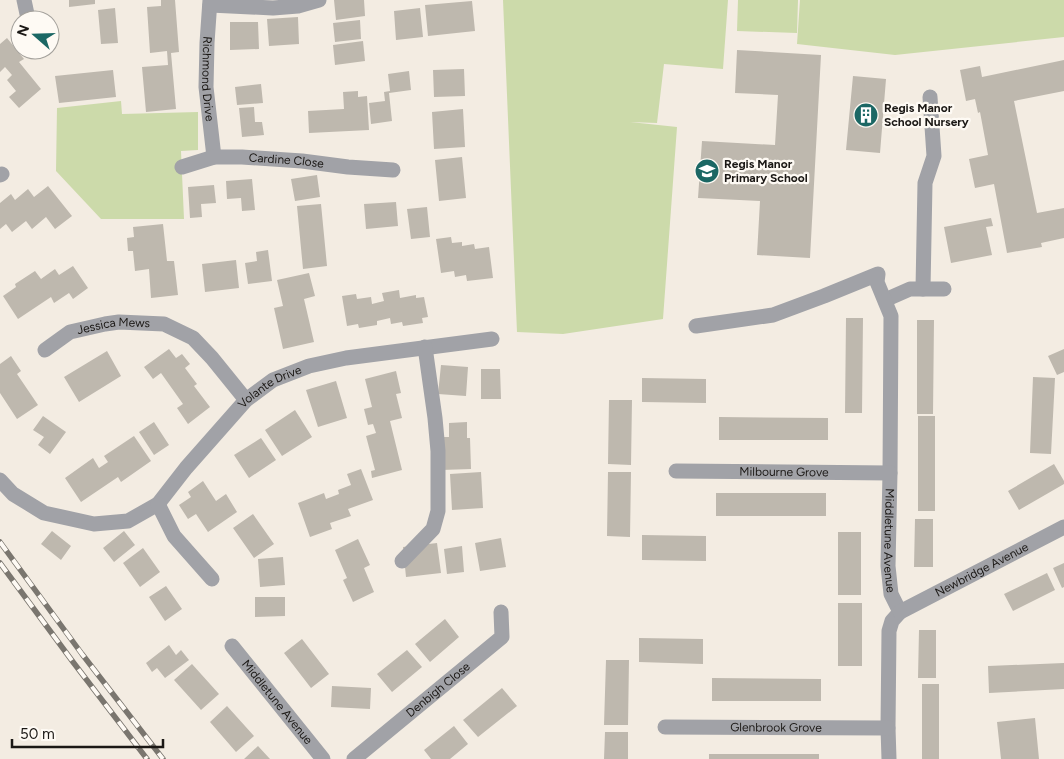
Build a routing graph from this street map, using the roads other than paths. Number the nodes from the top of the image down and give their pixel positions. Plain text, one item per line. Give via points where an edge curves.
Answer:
1 (320, 0) edge
2 (210, 2) edge
3 (930, 97) dead end
4 (214, 157) junction
5 (182, 168) dead end
6 (394, 170) dead end
7 (923, 289) junction
8 (944, 289) dead end
9 (885, 300) junction
10 (696, 326) dead end
11 (492, 339) dead end
12 (425, 348) junction
13 (44, 350) dead end
14 (246, 400) junction
15 (676, 471) dead end
16 (890, 473) junction
17 (0, 480) edge
18 (158, 504) junction
19 (1064, 527) edge
20 (402, 561) dead end
21 (212, 578) dead end
22 (501, 612) dead end
23 (900, 612) junction
24 (232, 646) dead end
25 (665, 727) dead end
26 (888, 728) junction
27 (323, 759) edge
28 (354, 759) edge
29 (888, 759) edge

1 - 2 street via 273,8
2 - 4 street, Richmond Drive via 206,86
3 - 7 street via 934,156 925,183
4 - 5 street, Cardine Close
4 - 6 street, Cardine Close
7 - 8 street
7 - 9 street via 910,289
9 - 10 street via 878,274 773,315
9 - 16 street, Middletune Avenue via 891,316
11 - 12 street, Volante Drive
12 - 14 street, Volante Drive via 309,366 273,380
12 - 20 street via 438,450 438,511 435,526
13 - 14 street, Jessica Mews via 70,332 105,324 164,324 193,338
14 - 18 street, Volante Drive
15 - 16 street, Milbourne Grove
16 - 23 street, Middletune Avenue via 888,566 891,594
17 - 18 street, Volante Drive via 13,494 44,513 94,524 128,521
18 - 21 street via 174,536
19 - 23 street, Newbridge Avenue
22 - 28 street, Denbigh Close via 502,637
23 - 26 street via 889,631
24 - 27 street, Middletune Avenue
25 - 26 street, Glenbrook Grove
26 - 29 street

